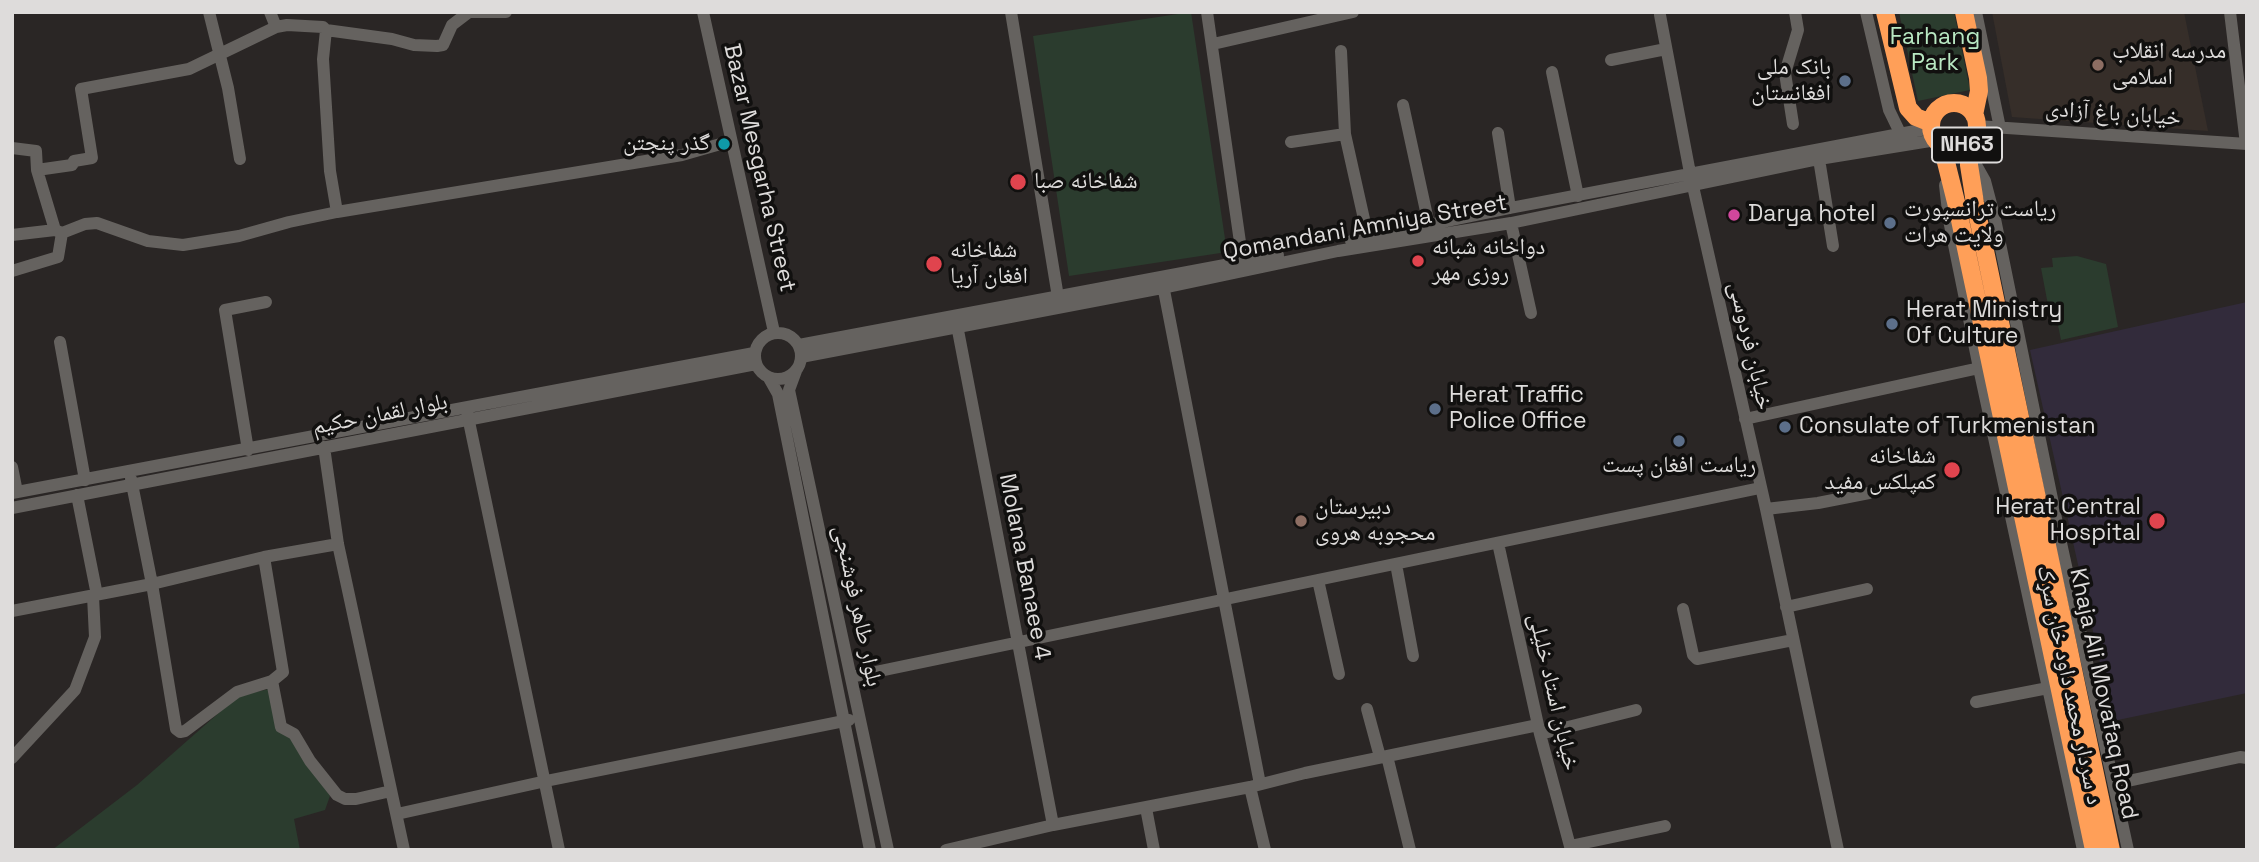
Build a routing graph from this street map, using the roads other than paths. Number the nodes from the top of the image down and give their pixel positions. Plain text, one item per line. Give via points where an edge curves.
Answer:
1 (209, 12) edge
2 (270, 12) edge
3 (506, 12) edge
4 (703, 12) edge
5 (1011, 12) edge
6 (1207, 12) edge
7 (1353, 12) edge
8 (1795, 12) edge
9 (1866, 12) edge
10 (1885, 12) edge
11 (1964, 12) edge
12 (1976, 12) edge
13 (2230, 12) edge
14 (1660, 16) dead end
15 (1294, 19) edge
16 (276, 27) junction
17 (326, 30) junction
18 (1213, 44) junction
19 (1666, 49) junction
20 (1341, 51) dead end
21 (219, 54) junction
22 (1611, 60) dead end
23 (1552, 72) dead end
24 (1403, 105) dead end
25 (1793, 124) dead end
26 (2000, 128) junction
27 (1498, 133) dead end
28 (1974, 133) junction
29 (1345, 134) junction
30 (1899, 134) junction
31 (1937, 139) junction
32 (731, 141) junction
33 (1291, 142) dead end
34 (2246, 144) edge
35 (1908, 146) junction
36 (12, 148) edge
37 (240, 159) dead end
38 (1819, 159) junction
39 (37, 170) junction
40 (1690, 173) junction
41 (1693, 187) junction
42 (1578, 197) junction
43 (1510, 208) junction
44 (337, 212) junction
45 (1511, 223) junction
46 (1429, 225) junction
47 (59, 232) junction
48 (12, 235) edge
49 (1368, 237) junction
50 (1833, 246) dead end
51 (1244, 266) junction
52 (12, 271) edge
53 (1162, 282) junction
54 (1058, 297) junction
55 (266, 302) dead end
56 (1531, 313) dead end
57 (956, 322) junction
58 (774, 332) junction
59 (60, 342) dead end
60 (800, 351) junction
61 (755, 359) junction
62 (1985, 367) junction
63 (796, 372) junction
64 (769, 378) junction
65 (468, 414) junction
66 (1745, 419) junction
67 (324, 447) junction
68 (248, 450) junction
69 (12, 467) edge
70 (131, 478) junction
71 (85, 480) junction
72 (1760, 488) junction
73 (15, 492) edge
74 (1869, 493) dead end
75 (77, 495) junction
76 (12, 508) edge
77 (1766, 509) junction
78 (1498, 543) junction
79 (338, 544) junction
80 (2045, 545) junction
81 (264, 557) junction
82 (1396, 564) junction
83 (1318, 580) junction
84 (152, 584) junction
85 (1867, 589) dead end
86 (95, 595) junction
87 (1225, 599) junction
88 (1786, 607) junction
89 (1683, 609) dead end
90 (12, 611) edge
91 (1793, 640) junction
92 (1016, 642) junction
93 (1413, 656) dead end
94 (1339, 674) dead end
95 (851, 677) junction
96 (272, 681) junction
97 (2048, 688) junction
98 (1976, 702) dead end
99 (1367, 709) dead end
100 (1636, 710) dead end
101 (860, 720) junction
102 (843, 721) junction
103 (1539, 729) junction
104 (1383, 757) junction
105 (12, 758) edge
106 (2247, 758) edge
107 (546, 781) junction
108 (2114, 784) junction
109 (1255, 785) junction
110 (391, 790) junction
111 (1146, 807) junction
112 (397, 814) junction
113 (1053, 825) junction
114 (1665, 827) dead end
115 (1570, 848) edge
116 (404, 850) edge
117 (559, 850) edge
118 (870, 850) edge
119 (888, 850) edge
120 (946, 850) edge
121 (1154, 850) edge
122 (1265, 850) edge
123 (1410, 850) edge
124 (1838, 850) edge
125 (2083, 850) edge
126 (2094, 850) edge
127 (2111, 850) edge
128 (2129, 850) edge

1 - 21 street
2 - 16 street
3 - 17 street via 469,12 452,25 443,45 437,46
4 - 32 street, Bazar Mesgarha Street
5 - 54 street
6 - 18 street
7 - 15 street
8 - 25 street via 1798,30 1785,73
9 - 30 street
10 - 31 highway, NH63 via 1908,108
11 - 28 highway, NH63 via 1978,78
12 - 26 street
13 - 34 street
14 - 19 street, خیابان فردوسی
15 - 18 street
16 - 17 street via 301,24
16 - 21 street
17 - 44 street via 323,59
18 - 51 street
19 - 22 street
19 - 40 street, خیابان فردوسی
20 - 29 street
21 - 37 street
21 - 39 street via 189,69 81,89 92,158
23 - 42 street
24 - 46 street
26 - 28 street, خیابان باغ آزادی
26 - 34 street, خیابان باغ آزادی
27 - 43 street
28 - 31 highway, NH63 via 1960,148 1948,148
28 - 31 highway, NH63 via 1965,106 1953,103 1937,111
28 - 80 highway, Khaja Ali Movafaq Road / NH63 via 1970,177
29 - 33 street
29 - 49 street
30 - 31 street, Qomandani Amniya Street
30 - 35 street
30 - 40 street, Qomandani Amniya Street
31 - 35 street, Qomandani Amniya Street
31 - 62 highway, Khaja Ali Movafaq Road / NH63 via 1957,206
32 - 44 street via 682,155
32 - 58 street, Bazar Mesgarha Street
35 - 38 street, Qomandani Amniya Street
36 - 39 street via 36,151
38 - 41 street, Qomandani Amniya Street
38 - 50 street
39 - 47 street
40 - 41 street, خیابان فردوسی
40 - 42 street, Qomandani Amniya Street
41 - 45 street, Qomandani Amniya Street
41 - 66 street, خیابان فردوسی
42 - 43 street, Qomandani Amniya Street
43 - 46 street, Qomandani Amniya Street
44 - 47 street via 183,245 148,240 97,223
45 - 51 street, Qomandani Amniya Street
45 - 56 street
46 - 49 street, Qomandani Amniya Street
47 - 48 street
47 - 52 street via 58,257
49 - 51 street, Qomandani Amniya Street
51 - 53 street, Qomandani Amniya Street
53 - 54 street, Qomandani Amniya Street
53 - 57 street, Qomandani Amniya Street
53 - 87 street
54 - 57 street, Qomandani Amniya Street
55 - 68 street via 225,310
57 - 60 street, Qomandani Amniya Street
57 - 92 street, Molana Banaee 4
58 - 60 street via 789,335
58 - 61 street via 761,340
59 - 71 street
60 - 63 street
61 - 64 street
61 - 65 street, بلوار لقمان حکیم
62 - 66 street
62 - 80 highway, Khaja Ali Movafaq Road / NH63
62 - 97 street, د سردار محمد داود خان سړک
63 - 64 street
63 - 95 street, بلوار طاهر فوشنجی via 789,390
64 - 102 street, بلوار طاهر فوشنجی via 778,394
65 - 67 street, بلوار لقمان حکیم
65 - 68 street, بلوار لقمان حکیم
65 - 107 street
66 - 72 street, خیابان فردوسی
67 - 70 street, بلوار لقمان حکیم
67 - 79 street
68 - 70 street, بلوار لقمان حکیم
69 - 73 street
70 - 71 street, بلوار لقمان حکیم
70 - 75 street, بلوار لقمان حکیم
70 - 84 street
71 - 73 street, بلوار لقمان حکیم
72 - 77 street, خیابان فردوسی
72 - 78 street
74 - 77 street
75 - 76 street, بلوار لقمان حکیم
75 - 86 street
77 - 88 street, خیابان فردوسی
78 - 82 street
78 - 103 street, خیابان استاد خلیلی
79 - 81 street
79 - 110 street
80 - 108 street
80 - 126 highway, Khaja Ali Movafaq Road / NH63
80 - 127 highway, Khaja Ali Movafaq Road / NH63
81 - 84 street
81 - 96 street via 283,672
82 - 83 street
82 - 93 street
83 - 87 street
83 - 94 street
84 - 86 street
84 - 96 street via 176,729 185,731 237,692
85 - 88 street
86 - 90 street
86 - 105 street via 95,637 75,690
87 - 92 street
87 - 109 street
88 - 91 street, خیابان فردوسی
89 - 91 street via 1697,659
91 - 124 street, خیابان فردوسی
92 - 95 street
92 - 113 street, Molana Banaee 4
95 - 101 street, بلوار طاهر فوشنجی
96 - 110 street via 281,727 294,734 337,795 356,799
97 - 98 street
97 - 125 street, د سردار محمد داود خان سړک
99 - 104 street
100 - 103 street
101 - 102 street
101 - 119 street, بلوار طاهر فوشنجی
102 - 107 street
102 - 118 street, بلوار طاهر فوشنجی
103 - 104 street
103 - 115 street, خیابان استاد خلیلی
104 - 109 street
104 - 123 street
106 - 108 street
107 - 112 street
107 - 117 street
108 - 128 street
109 - 111 street
109 - 122 street
110 - 112 street
111 - 113 street
111 - 121 street
112 - 116 street
113 - 120 street
114 - 115 street

